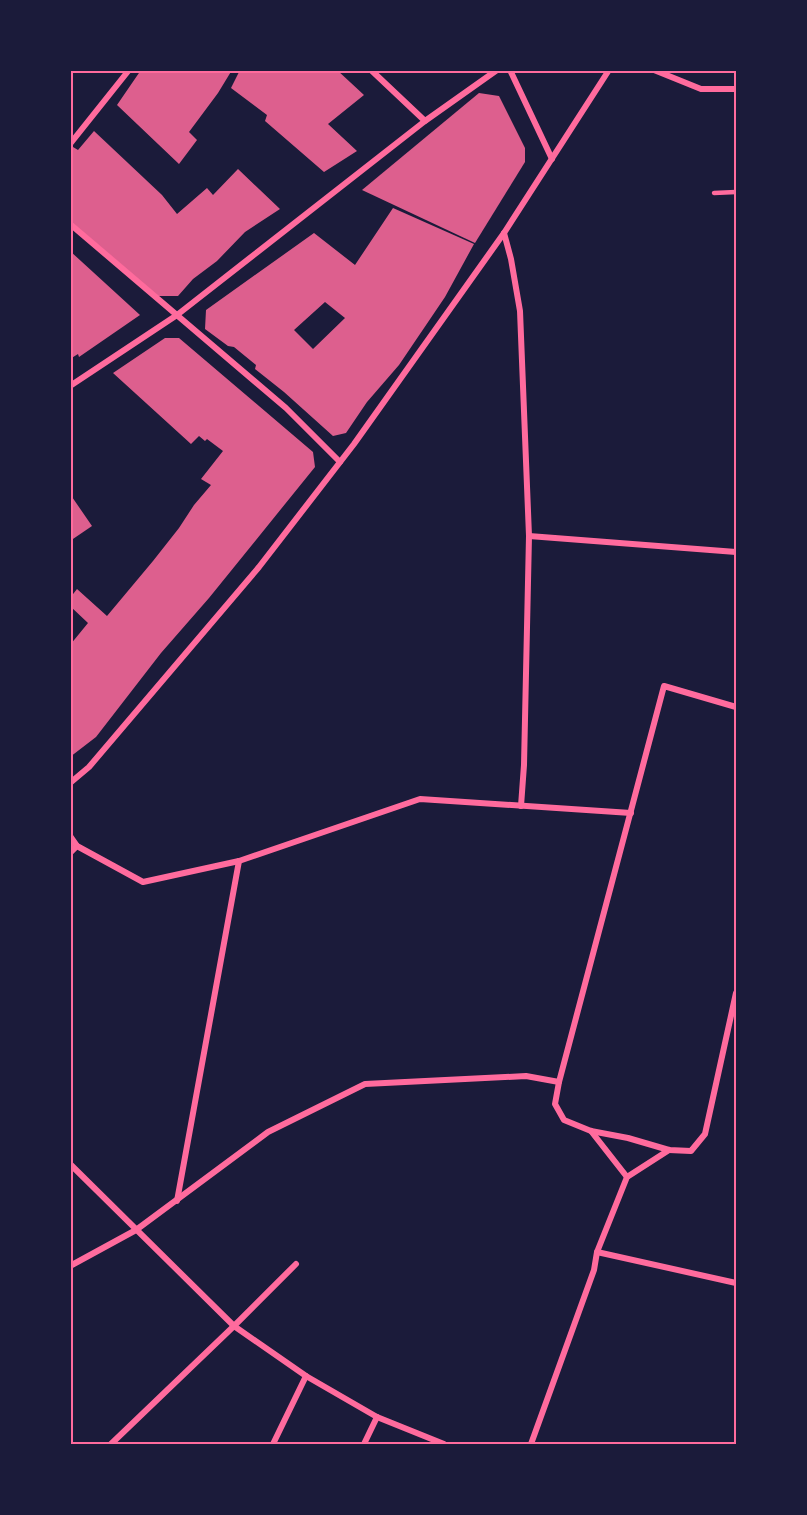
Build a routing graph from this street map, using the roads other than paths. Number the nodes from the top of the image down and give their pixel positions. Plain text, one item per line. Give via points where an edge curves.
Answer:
1 (371, 70) edge
2 (497, 70) edge
3 (510, 70) edge
4 (609, 70) edge
5 (654, 70) edge
6 (128, 71) edge
7 (736, 89) edge
8 (425, 121) junction
9 (70, 144) edge
10 (552, 159) junction
11 (736, 192) edge
12 (714, 193) dead end
13 (70, 224) edge
14 (504, 232) junction
15 (177, 315) junction
16 (70, 387) edge
17 (340, 462) junction
18 (530, 536) junction
19 (736, 552) edge
20 (736, 707) edge
21 (70, 783) edge
22 (521, 806) junction
23 (631, 813) junction
24 (70, 836) edge
25 (77, 846) junction
26 (70, 853) edge
27 (239, 861) junction
28 (736, 993) edge
29 (559, 1082) junction
30 (591, 1131) junction
31 (669, 1150) junction
32 (70, 1164) edge
33 (627, 1177) junction
34 (177, 1201) junction
35 (136, 1230) junction
36 (597, 1252) junction
37 (296, 1264) dead end
38 (70, 1266) edge
39 (736, 1283) edge
40 (234, 1326) junction
41 (306, 1376) junction
42 (377, 1417) junction
43 (111, 1444) edge
44 (273, 1444) edge
45 (364, 1444) edge
46 (444, 1444) edge
47 (531, 1444) edge

1 - 8 street
2 - 8 street
3 - 10 street
4 - 10 street
5 - 7 street via 700,89
6 - 9 street
8 - 15 street
10 - 14 street
11 - 12 lane
13 - 15 street
14 - 17 street
14 - 18 street via 520,311
15 - 16 street
15 - 17 street via 286,408
17 - 21 street via 251,576 89,767
18 - 19 street
18 - 22 street
20 - 23 street via 664,686
22 - 23 street
22 - 27 street via 420,799
23 - 29 street
24 - 25 street
25 - 26 street
25 - 27 street via 143,882
27 - 34 street
28 - 31 street via 705,1134 691,1151
29 - 30 street via 555,1104 564,1120
29 - 34 street via 526,1076 365,1084 268,1132
30 - 31 street
30 - 33 street
31 - 33 street
32 - 35 street
33 - 36 street
34 - 35 street
35 - 38 street
35 - 40 street
36 - 39 street
36 - 47 street via 594,1270
37 - 40 street
40 - 41 street
40 - 43 street
41 - 42 street
41 - 44 street
42 - 45 street
42 - 46 street

